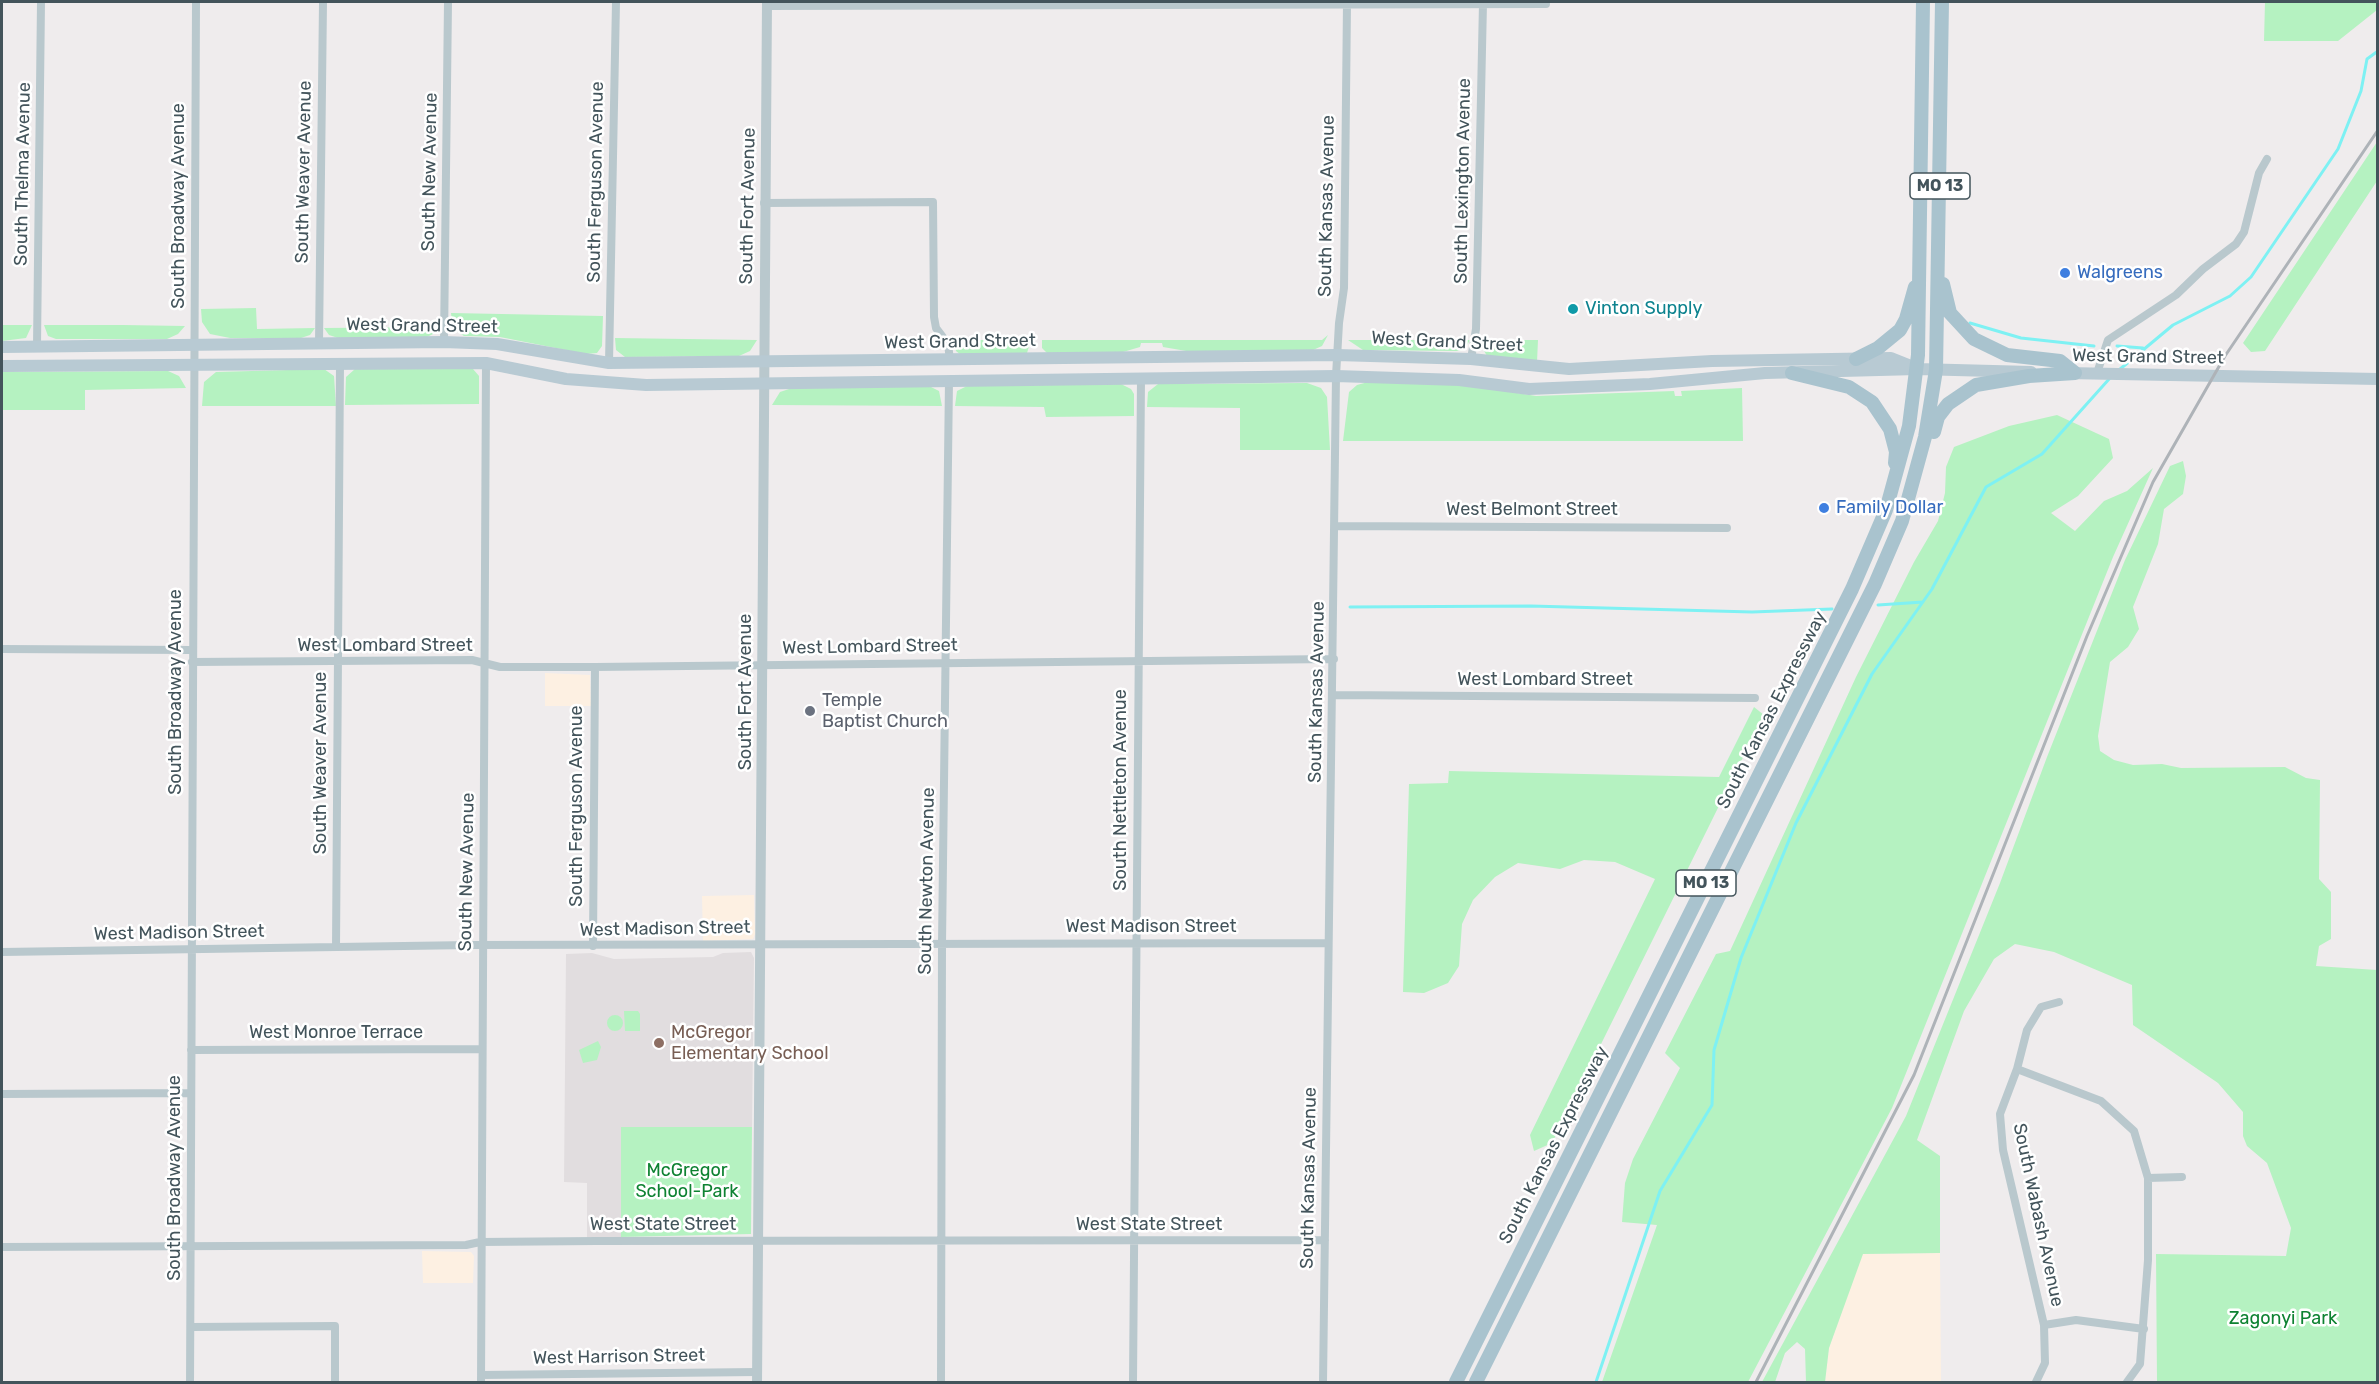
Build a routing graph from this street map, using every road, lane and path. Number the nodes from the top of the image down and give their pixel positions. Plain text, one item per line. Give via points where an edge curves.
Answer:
1 (41, 2) edge
2 (196, 2) edge
3 (323, 2) edge
4 (448, 2) edge
5 (616, 2) edge
6 (1923, 2) edge
7 (1942, 2) edge
8 (1347, 3) edge
9 (1483, 3) edge
10 (767, 4) edge
11 (1546, 4) dead end
12 (2267, 159) dead end
13 (764, 203) junction
14 (1939, 258) junction
15 (1921, 265) junction
16 (444, 342) junction
17 (319, 343) junction
18 (194, 345) junction
19 (38, 346) junction
20 (2, 347) edge
21 (1337, 356) junction
22 (1471, 359) junction
23 (1856, 359) junction
24 (950, 360) junction
25 (340, 363) junction
26 (486, 363) junction
27 (609, 363) junction
28 (763, 363) junction
29 (194, 365) junction
30 (2, 366) edge
31 (1917, 369) junction
32 (1936, 369) junction
33 (1792, 372) junction
34 (2075, 373) junction
35 (2099, 373) junction
36 (1336, 376) junction
37 (1141, 378) junction
38 (2378, 379) edge
39 (949, 380) junction
40 (763, 383) junction
41 (1912, 489) junction
42 (1891, 493) junction
43 (1336, 526) junction
44 (1727, 528) dead end
45 (2, 649) edge
46 (192, 650) junction
47 (1334, 659) junction
48 (1138, 660) junction
49 (192, 662) junction
50 (339, 662) junction
51 (946, 662) junction
52 (486, 664) junction
53 (763, 664) junction
54 (595, 667) junction
55 (1334, 695) junction
56 (1755, 698) dead end
57 (942, 943) junction
58 (1136, 943) junction
59 (1328, 943) junction
60 (760, 944) junction
61 (483, 946) junction
62 (593, 946) junction
63 (336, 947) junction
64 (192, 951) junction
65 (2, 952) edge
66 (2059, 1002) dead end
67 (481, 1049) junction
68 (191, 1050) junction
69 (2017, 1069) junction
70 (191, 1093) junction
71 (2, 1094) edge
72 (2182, 1177) dead end
73 (2148, 1179) junction
74 (1325, 1240) junction
75 (943, 1241) junction
76 (1134, 1241) junction
77 (480, 1242) junction
78 (758, 1242) junction
79 (191, 1247) junction
80 (2, 1248) edge
81 (2044, 1324) junction
82 (192, 1327) junction
83 (2144, 1329) junction
84 (757, 1377) edge
85 (481, 1379) edge
86 (190, 1383) edge
87 (335, 1383) edge
88 (941, 1383) edge
89 (1133, 1383) edge
90 (1323, 1383) edge
91 (1456, 1383) edge
92 (1476, 1383) edge
93 (2036, 1383) edge
94 (2127, 1383) edge

1 - 19 street, South Thelma Avenue
2 - 18 street, South Broadway Avenue
3 - 17 street, South Weaver Avenue
4 - 16 street, South New Avenue
5 - 27 street, South Ferguson Avenue
6 - 15 main road, South Kansas Expressway / MO 13
7 - 14 main road, South Kansas Expressway / MO 13
8 - 9 street
8 - 10 street
8 - 21 street, South Kansas Avenue via 1344,288
9 - 11 street
9 - 22 street, South Lexington Avenue via 1476,329
10 - 13 street, South Fort Avenue
12 - 35 street via 2259,173 2244,232 2236,244 2176,295 2108,340
13 - 24 street via 933,202 934,317 936,328 948,344
13 - 28 street, South Fort Avenue
14 - 32 main road, South Kansas Expressway / MO 13
14 - 34 main road via 1950,313 1974,339 2007,355 2060,361
15 - 23 main road via 1900,330
15 - 31 main road, South Kansas Expressway / MO 13
16 - 17 main road, West Grand Street
16 - 27 main road, West Grand Street via 497,344
17 - 18 main road, West Grand Street
18 - 19 main road, West Grand Street
18 - 29 street, South Broadway Avenue
19 - 20 main road, West Grand Street
21 - 22 main road, West Grand Street
21 - 24 main road, West Grand Street
21 - 36 street, South Kansas Avenue
22 - 23 main road, West Grand Street via 1569,369 1712,361
23 - 31 main road, West Grand Street via 1891,358
24 - 28 main road, West Grand Street
25 - 26 main road, West Grand Street
25 - 29 main road, West Grand Street
25 - 50 street, South Weaver Avenue
26 - 40 main road, West Grand Street via 566,379 646,385
26 - 52 street, South New Avenue
27 - 28 main road, West Grand Street
28 - 40 street, South Fort Avenue
29 - 30 main road, West Grand Street
29 - 46 street, South Broadway Avenue
31 - 32 main road, West Grand Street
31 - 33 main road, West Grand Street
31 - 42 main road, South Kansas Expressway / MO 13 via 1909,426
32 - 34 main road, West Grand Street
32 - 41 main road, South Kansas Expressway / MO 13
33 - 36 main road, West Grand Street via 1529,389 1459,380
33 - 42 main road via 1849,387 1877,407 1895,445
34 - 35 main road, West Grand Street
34 - 41 main road via 2029,376 1966,390 1938,417 1927,463
35 - 38 main road, West Grand Street
36 - 37 main road, West Grand Street
36 - 43 street, South Kansas Avenue
37 - 39 main road, West Grand Street
37 - 48 street, South Nettleton Avenue
39 - 40 main road, West Grand Street
39 - 51 street, South Newton Avenue
40 - 53 street, South Fort Avenue
41 - 92 main road, South Kansas Expressway / MO 13 via 1875,584
42 - 91 main road, South Kansas Expressway / MO 13 via 1852,589
43 - 44 street, West Belmont Street
43 - 47 street, South Kansas Avenue
45 - 46 street
46 - 49 street, South Broadway Avenue
47 - 48 street, West Lombard Street
47 - 55 street, South Kansas Avenue
48 - 51 street, West Lombard Street
48 - 58 street, South Nettleton Avenue
49 - 50 street, West Lombard Street
49 - 64 street, South Broadway Avenue
50 - 52 street, West Lombard Street via 472,660
50 - 63 street, South Weaver Avenue
51 - 53 street, West Lombard Street
51 - 57 street, South Newton Avenue
52 - 54 street, West Lombard Street
52 - 61 street, South New Avenue
53 - 54 street, West Lombard Street
53 - 60 street, South Fort Avenue
54 - 62 street, South Ferguson Avenue
55 - 56 street, West Lombard Street
55 - 59 street, South Kansas Avenue
57 - 58 street, West Madison Street
57 - 60 street, West Madison Street
57 - 75 street, South Newton Avenue
58 - 59 street, West Madison Street
58 - 76 street, South Nettleton Avenue
59 - 74 street, South Kansas Avenue
60 - 62 street, West Madison Street
60 - 78 street, South Fort Avenue
61 - 62 street, West Madison Street
61 - 63 street, West Madison Street
61 - 67 street, South New Avenue
63 - 64 street, West Madison Street
64 - 65 street, West Madison Street
64 - 68 street, South Broadway Avenue
66 - 69 street, South Wabash Avenue via 2041,1007 2027,1030
67 - 68 street, West Monroe Terrace
67 - 77 street, South New Avenue
68 - 70 street, South Broadway Avenue
69 - 73 street via 2101,1101 2134,1131
69 - 81 street, South Wabash Avenue via 2000,1114 2003,1150
70 - 71 street
70 - 79 street, South Broadway Avenue
72 - 73 street
73 - 83 street
74 - 76 street, West State Street
74 - 90 street, South Kansas Avenue
75 - 76 street, West State Street
75 - 78 street, West State Street
75 - 88 street, South Newton Avenue
76 - 89 street, South Nettleton Avenue
77 - 78 street, West State Street
77 - 79 street, West State Street
77 - 85 street, South New Avenue
78 - 84 street, South Fort Avenue
79 - 80 street, West State Street
79 - 82 street, South Broadway Avenue
81 - 83 street via 2076,1320
81 - 93 street, South Wabash Avenue via 2045,1364
82 - 86 street, South Broadway Avenue
82 - 87 street via 335,1326
83 - 94 street via 2140,1364
84 - 85 street, West Harrison Street

